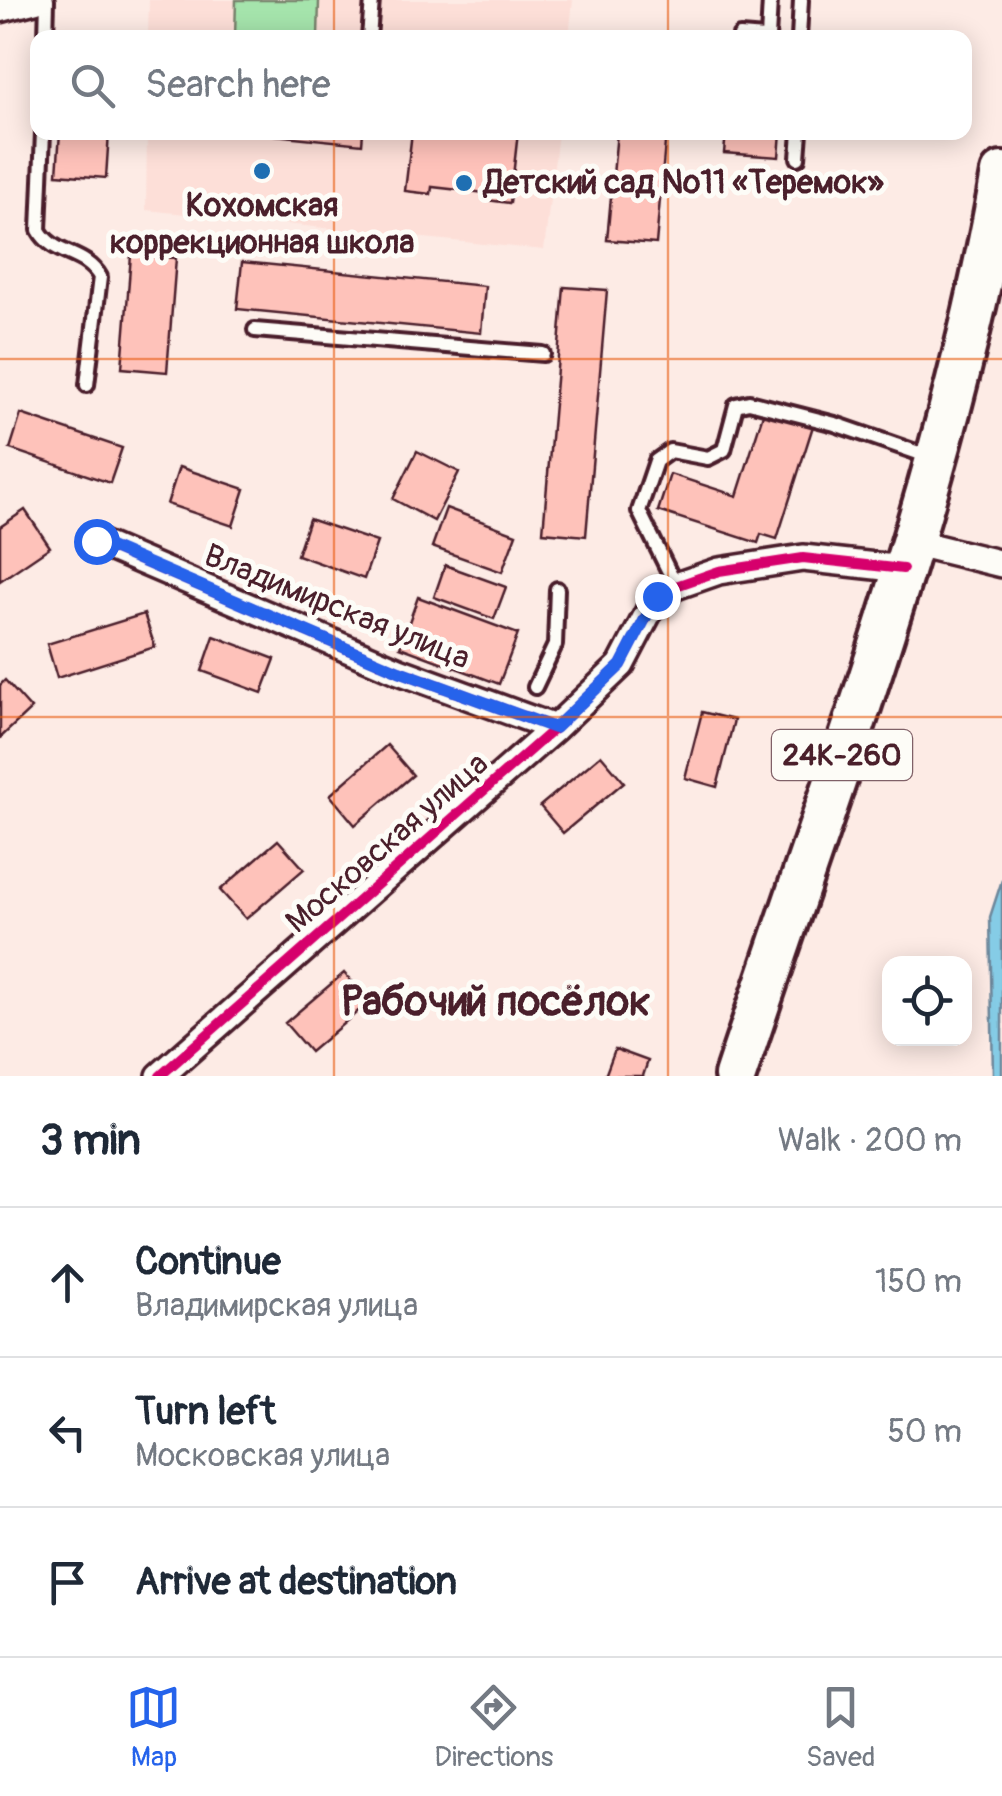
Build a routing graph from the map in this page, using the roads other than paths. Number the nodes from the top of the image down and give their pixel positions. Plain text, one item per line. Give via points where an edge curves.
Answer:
1 (34, 0) edge
2 (48, 0) edge
3 (372, 0) edge
4 (770, 0) edge
5 (801, 0) edge
6 (0, 9) edge
7 (46, 30) edge
8 (370, 30) edge
9 (768, 30) edge
10 (799, 30) edge
11 (43, 140) edge
12 (799, 140) edge
13 (798, 158) dead end
14 (1002, 173) edge
15 (255, 330) dead end
16 (543, 354) dead end
17 (87, 385) dead end
18 (936, 459) junction
19 (96, 541) dead end
20 (908, 556) junction
21 (1002, 564) edge
22 (676, 586) junction
23 (557, 589) dead end
24 (535, 686) dead end
25 (555, 728) junction
26 (160, 1076) edge
27 (735, 1076) edge

1 - 6 street
2 - 7 lane
3 - 8 lane
4 - 9 lane
5 - 10 lane
11 - 17 lane via 39,230 47,244 92,263 100,277
12 - 13 lane
14 - 18 main road, 24К-260
15 - 16 lane
18 - 20 main road, 24К-260
18 - 22 lane via 835,424 749,402 736,405 724,450 708,458 670,451 656,461 639,511
19 - 25 street, Владимирская улица via 399,671
20 - 21 street, Московская улица
20 - 22 street, Московская улица via 803,558 719,571
20 - 27 main road, 24К-260
22 - 25 street, Московская улица via 657,596 621,665
23 - 24 lane via 554,645
25 - 26 street, Московская улица

